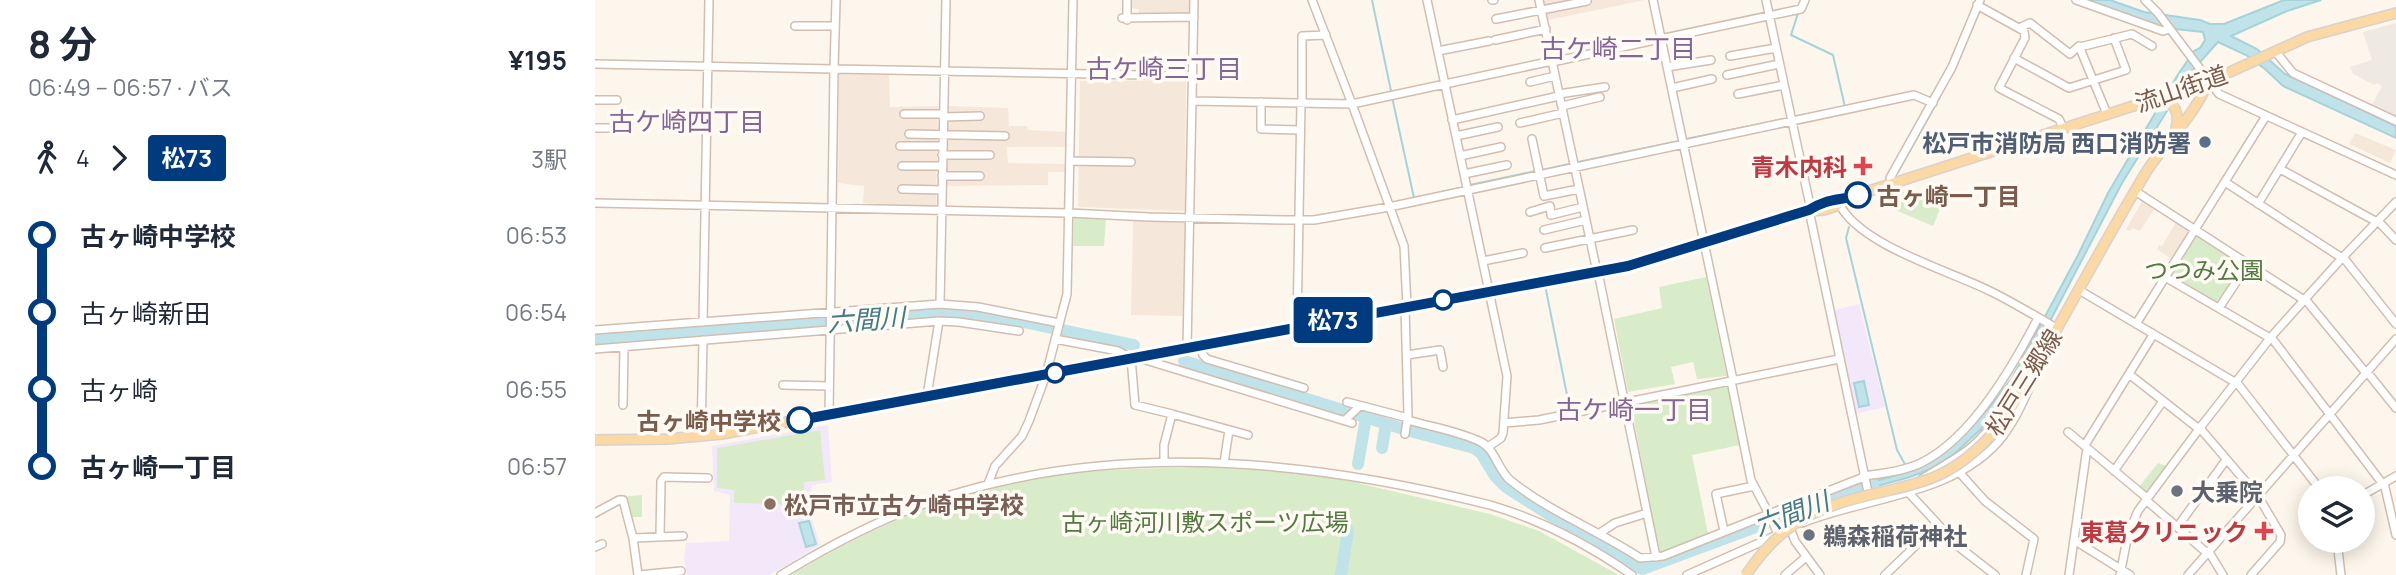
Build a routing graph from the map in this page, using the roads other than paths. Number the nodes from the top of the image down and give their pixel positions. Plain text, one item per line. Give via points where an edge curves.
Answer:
1 (709, 0) edge
2 (836, 0) edge
3 (946, 0) edge
4 (1073, 0) edge
5 (1127, 0) edge
6 (1194, 0) edge
7 (1312, 0) edge
8 (1427, 0) edge
9 (1539, 0) edge
10 (1653, 0) edge
11 (1766, 0) edge
12 (1805, 0) edge
13 (2076, 0) edge
14 (2145, 0) edge
15 (1587, 1) edge
16 (1979, 2) edge
17 (1542, 10) junction
18 (2396, 13) edge
19 (1769, 15) junction
20 (1194, 17) junction
21 (1496, 19) dead end
22 (795, 26) dead end
23 (835, 26) junction
24 (2019, 28) junction
25 (2169, 28) junction
26 (1545, 29) junction
27 (1325, 35) junction
28 (2114, 37) junction
29 (1661, 39) junction
30 (2152, 46) dead end
31 (2080, 47) junction
32 (1776, 48) junction
33 (1438, 51) junction
34 (2271, 53) junction
35 (1730, 56) dead end
36 (2014, 58) junction
37 (1711, 60) dead end
38 (1552, 62) junction
39 (595, 64) edge
40 (1779, 64) junction
41 (708, 66) junction
42 (1667, 67) junction
43 (834, 69) junction
44 (944, 71) junction
45 (1072, 74) junction
46 (1727, 75) dead end
47 (1192, 76) junction
48 (1555, 76) junction
49 (1712, 79) dead end
50 (2094, 80) junction
51 (1530, 82) dead end
52 (2208, 82) junction
53 (1445, 84) junction
54 (1784, 85) junction
55 (1605, 87) dead end
56 (1672, 88) junction
57 (1738, 94) dead end
58 (1559, 95) junction
59 (1600, 97) dead end
60 (2159, 97) junction
61 (595, 100) edge
62 (617, 100) dead end
63 (1192, 101) junction
64 (1261, 102) junction
65 (1301, 103) junction
66 (1933, 103) junction
67 (1352, 104) junction
68 (1562, 109) junction
69 (904, 114) dead end
70 (2108, 114) junction
71 (943, 115) junction
72 (980, 116) dead end
73 (2266, 116) junction
74 (1452, 120) junction
75 (1791, 121) junction
76 (2396, 121) edge
77 (1520, 122) dead end
78 (1498, 127) dead end
79 (595, 128) edge
80 (611, 128) dead end
81 (2063, 128) junction
82 (1300, 130) junction
83 (2302, 132) junction
84 (909, 134) dead end
85 (2174, 134) junction
86 (943, 135) junction
87 (1005, 136) dead end
88 (1456, 136) junction
89 (1532, 139) dead end
90 (1684, 145) junction
91 (900, 146) dead end
92 (1501, 147) dead end
93 (943, 150) junction
94 (990, 155) dead end
95 (1460, 156) junction
96 (1070, 162) junction
97 (1131, 162) dead end
98 (1507, 165) dead end
99 (902, 166) dead end
100 (942, 166) junction
101 (1575, 168) junction
102 (2280, 169) junction
103 (1464, 174) junction
104 (1539, 175) junction
105 (2396, 175) edge
106 (942, 176) junction
107 (980, 176) dead end
108 (2225, 182) junction
109 (1892, 184) junction
110 (902, 189) dead end
111 (1579, 189) junction
112 (942, 190) junction
113 (1468, 191) junction
114 (2135, 191) junction
115 (1842, 202) junction
116 (2396, 202) edge
117 (595, 203) edge
118 (2258, 204) junction
119 (705, 206) junction
120 (1389, 207) junction
121 (1583, 207) junction
122 (832, 208) junction
123 (941, 210) junction
124 (1810, 210) junction
125 (1530, 212) dead end
126 (1069, 213) junction
127 (1190, 219) junction
128 (1300, 220) junction
129 (1586, 220) junction
130 (2378, 221) junction
131 (1544, 230) dead end
132 (1633, 230) dead end
133 (2195, 230) junction
134 (1590, 239) junction
135 (2396, 240) edge
136 (1705, 243) junction
137 (1545, 248) dead end
138 (1523, 253) dead end
139 (2342, 258) junction
140 (1483, 261) junction
141 (2248, 264) junction
142 (1598, 272) junction
143 (2165, 277) junction
144 (2079, 290) junction
145 (1489, 292) junction
146 (2304, 299) junction
147 (940, 304) junction
148 (1406, 307) junction
149 (2219, 308) junction
150 (830, 313) junction
151 (2038, 318) junction
152 (939, 321) junction
153 (703, 322) junction
154 (1059, 323) junction
155 (2136, 324) junction
156 (2396, 324) edge
157 (1297, 327) junction
158 (2055, 327) junction
159 (595, 330) edge
160 (830, 331) junction
161 (1019, 331) dead end
162 (2153, 335) junction
163 (2271, 338) junction
164 (1055, 339) junction
165 (2396, 339) edge
166 (703, 340) junction
167 (1200, 345) junction
168 (624, 346) junction
169 (1187, 348) junction
170 (595, 349) edge
171 (2045, 351) junction
172 (1407, 355) junction
173 (1133, 358) junction
174 (1839, 359) junction
175 (1443, 367) dead end
176 (2367, 373) junction
177 (2129, 374) junction
178 (1046, 375) junction
179 (1732, 381) junction
180 (2234, 382) junction
181 (783, 386) dead end
182 (829, 386) junction
183 (1304, 388) dead end
184 (927, 396) junction
185 (2163, 401) junction
186 (1347, 402) dead end
187 (1623, 402) junction
188 (624, 405) dead end
189 (1360, 406) junction
190 (2396, 408) edge
191 (829, 414) junction
192 (1172, 414) junction
193 (2330, 415) junction
194 (1408, 419) junction
195 (1504, 423) junction
196 (2199, 428) junction
197 (1229, 430) junction
198 (2068, 432) dead end
199 (1405, 434) dead end
200 (1248, 435) dead end
201 (701, 436) junction
202 (595, 440) edge
203 (1487, 447) junction
204 (2086, 447) junction
205 (1934, 455) junction
206 (2293, 456) junction
207 (2226, 460) junction
208 (1164, 462) junction
209 (1224, 463) junction
210 (1944, 466) junction
211 (2114, 471) junction
212 (1959, 472) junction
213 (1950, 476) junction
214 (2309, 476) edge
215 (2396, 476) edge
216 (1864, 477) junction
217 (708, 478) dead end
218 (2383, 483) junction
219 (988, 484) junction
220 (1754, 486) junction
221 (2375, 488) edge
222 (1910, 491) junction
223 (2258, 496) junction
224 (1869, 497) junction
225 (2147, 499) junction
226 (595, 513) edge
227 (1647, 513) junction
228 (1770, 514) junction
229 (1937, 525) junction
230 (2178, 526) junction
231 (1790, 528) junction
232 (1724, 531) junction
233 (1777, 532) junction
234 (1600, 533) junction
235 (2396, 535) edge
236 (660, 536) junction
237 (683, 536) dead end
238 (633, 538) junction
239 (2074, 540) junction
240 (1620, 545) junction
241 (2208, 552) junction
242 (2338, 553) edge
243 (1656, 557) junction
244 (1806, 557) junction
245 (1610, 560) junction
246 (681, 571) dead end
247 (2121, 572) edge
248 (639, 575) edge
249 (781, 575) edge
250 (1632, 575) edge
251 (1687, 575) edge
252 (1746, 575) edge
253 (1785, 575) edge
254 (1820, 575) edge
255 (1885, 575) edge
256 (1995, 575) edge
257 (2026, 575) edge
258 (2069, 575) edge
259 (2130, 575) edge
260 (2188, 575) edge
261 (2223, 575) edge
262 (2251, 575) edge
263 (2341, 575) edge

1 - 41 street
2 - 23 street
3 - 44 street
4 - 45 street
5 - 20 street via 1126,19
6 - 20 street
7 - 27 street
8 - 33 street
9 - 17 street
10 - 29 street
11 - 19 street
12 - 19 street via 1801,9
13 - 25 street via 2163,31
14 - 25 street
15 - 17 street
16 - 24 street
16 - 66 street
17 - 21 street
17 - 26 street
18 - 34 main road, 流山街道 via 2307,37
19 - 29 street
19 - 32 street
20 - 47 street
22 - 23 street
23 - 43 street
24 - 31 street via 2030,23 2070,54
24 - 36 street via 2025,38
25 - 52 street
26 - 33 street
26 - 38 street
27 - 65 street via 1302,36
27 - 67 street
28 - 30 street via 2131,34
28 - 31 street
28 - 50 street via 2126,70
29 - 38 street
29 - 42 street
31 - 50 street
32 - 35 street
32 - 40 street
33 - 53 street
34 - 52 main road, 流山街道
34 - 76 street via 2293,73
36 - 50 street via 2069,88
36 - 81 street via 1999,88 2059,119
37 - 42 street
38 - 48 street
38 - 53 street
39 - 41 street
40 - 46 street
40 - 54 street
41 - 43 street
41 - 119 street
42 - 56 street
43 - 44 street
43 - 122 street
44 - 45 street
44 - 71 street
45 - 47 street
45 - 96 street
47 - 63 street
48 - 51 street
48 - 58 street
49 - 56 street
50 - 70 street
52 - 60 main road, 流山街道
52 - 73 street via 2219,94
52 - 85 main road, 松戸三郷線
53 - 67 street
53 - 74 street
54 - 57 street
54 - 75 street
55 - 58 street
56 - 90 street
58 - 68 street
58 - 74 street
59 - 68 street
60 - 70 main road, 流山街道
60 - 85 main road via 2172,104 2178,117
61 - 62 street
63 - 64 street
63 - 127 street
64 - 65 street
64 - 82 street via 1261,129
65 - 67 street
65 - 82 street
66 - 75 street via 1914,95
66 - 109 street via 1890,178
67 - 120 street
68 - 77 street
68 - 101 street
69 - 71 street
70 - 81 main road, 流山街道
71 - 72 street
71 - 86 street
73 - 83 street
73 - 108 street
74 - 88 street
75 - 90 street
75 - 124 street
78 - 88 street
79 - 80 street
81 - 109 main road, 流山街道
82 - 128 street
83 - 102 street
83 - 105 street
84 - 86 street
85 - 114 main road, 松戸三郷線
86 - 87 street
86 - 93 street
88 - 95 street
89 - 104 street
90 - 101 street
90 - 136 street
91 - 93 street
92 - 95 street
93 - 94 street
93 - 100 street
95 - 103 street
96 - 97 street
96 - 126 street
98 - 103 street
99 - 100 street
100 - 106 street
101 - 104 street
101 - 111 street
102 - 118 street
102 - 130 street
103 - 113 street
104 - 111 street via 1544,196
104 - 113 street
106 - 107 street
106 - 112 street
108 - 118 street
108 - 133 street
109 - 115 main road, 流山街道
110 - 112 street
111 - 121 street
112 - 123 street
113 - 120 street
113 - 140 street
114 - 133 street
114 - 144 main road, 松戸三郷線
115 - 124 main road, 流山街道
115 - 151 street via 1850,220 1875,237
116 - 130 street
117 - 119 street
118 - 139 street
119 - 122 street
119 - 153 street
120 - 128 street
120 - 148 street via 1404,246
121 - 125 street via 1551,215 1550,206
121 - 129 street
122 - 123 street
122 - 150 street
123 - 126 street
123 - 147 street
124 - 136 main road, 流山街道
124 - 174 street
126 - 127 street
126 - 154 street via 1067,286
127 - 128 street
127 - 169 street
128 - 157 street
129 - 131 street
129 - 134 street
130 - 135 street
130 - 139 street
132 - 134 street
133 - 141 street
133 - 143 street
134 - 137 street
134 - 142 street
136 - 142 main road, 流山街道
136 - 179 street
138 - 140 street
139 - 146 street
139 - 156 street
140 - 145 street
141 - 146 street
141 - 149 street
142 - 145 main road, 流山街道
142 - 187 street
143 - 149 street
143 - 155 street
144 - 155 street
144 - 158 main road, 松戸三郷線
145 - 148 main road, 流山街道
145 - 195 street via 1507,376
146 - 163 street
146 - 176 street
147 - 150 street
147 - 154 street
148 - 157 main road, 流山街道
148 - 172 street
149 - 163 street
150 - 153 street
150 - 160 street
151 - 158 street
151 - 205 street via 1984,405
152 - 160 street
152 - 161 street
152 - 184 street
153 - 159 street
154 - 164 street
155 - 162 street
157 - 167 main road, 流山街道
158 - 171 main road, 松戸三郷線
160 - 166 street
160 - 182 street
162 - 177 street
162 - 180 street
163 - 180 street
163 - 193 street
164 - 173 street
164 - 178 street
165 - 176 street
166 - 168 street
166 - 201 street
167 - 169 main road, 流山街道
167 - 183 street via 1207,359
168 - 170 street
168 - 188 street
169 - 173 main road, 流山街道
171 - 210 street via 1987,431
171 - 212 street via 2023,404 2002,437
171 - 252 main road, 松戸三郷線, bridge via 2010,411 1982,446 1961,463 1911,485 1839,502 1794,523
172 - 175 street via 1440,350
172 - 194 street
173 - 178 main road, 流山街道
173 - 189 street via 1348,422
173 - 192 street via 1135,405
174 - 179 street
174 - 216 street
176 - 190 street
176 - 193 street
177 - 185 street
177 - 204 street
178 - 184 main road, 流山街道
178 - 219 street via 1022,436 1001,457
179 - 187 street
179 - 220 street
180 - 196 street
180 - 206 street
181 - 182 street
182 - 191 street
184 - 191 main road, 流山街道
185 - 196 street
185 - 211 street
186 - 189 street
187 - 195 street
187 - 227 street
189 - 194 street
191 - 201 main road, 流山街道
192 - 197 street
192 - 208 street
193 - 206 street
193 - 218 street
194 - 199 street
194 - 203 street
195 - 203 street via 1501,438
196 - 207 street
196 - 225 street
197 - 200 street
197 - 209 street
198 - 204 street
201 - 202 main road, 流山街道
203 - 234 street via 1509,479
204 - 211 street
204 - 239 street
205 - 210 street
205 - 216 street
206 - 214 street
206 - 223 street
207 - 223 street
207 - 230 street
208 - 209 street
208 - 219 street via 1031,475
209 - 245 street via 1330,472 1478,502 1516,513
210 - 213 street
210 - 222 street
211 - 225 street
212 - 213 street
212 - 257 street via 1985,501 2034,539
213 - 222 street
215 - 218 street
216 - 224 street
216 - 228 street
217 - 236 street via 664,477
218 - 221 street
218 - 235 street
219 - 249 street via 892,517
220 - 228 street
220 - 232 street via 1716,494
222 - 224 street
222 - 229 street
223 - 241 street
223 - 262 street via 2282,539
224 - 231 street
225 - 230 street
225 - 247 street via 2131,524
226 - 238 street via 624,499
227 - 234 street
227 - 243 street
228 - 232 street
228 - 233 street
229 - 255 street
229 - 256 street
230 - 241 street
231 - 233 street
231 - 244 street
232 - 243 street
233 - 251 street
234 - 240 street
236 - 237 street
236 - 238 street
238 - 248 street
239 - 247 street
239 - 258 street
240 - 243 street via 1640,558
240 - 245 street
241 - 260 street
241 - 261 street
242 - 263 street
244 - 253 street
244 - 254 street
245 - 250 street
246 - 248 street
247 - 259 street

